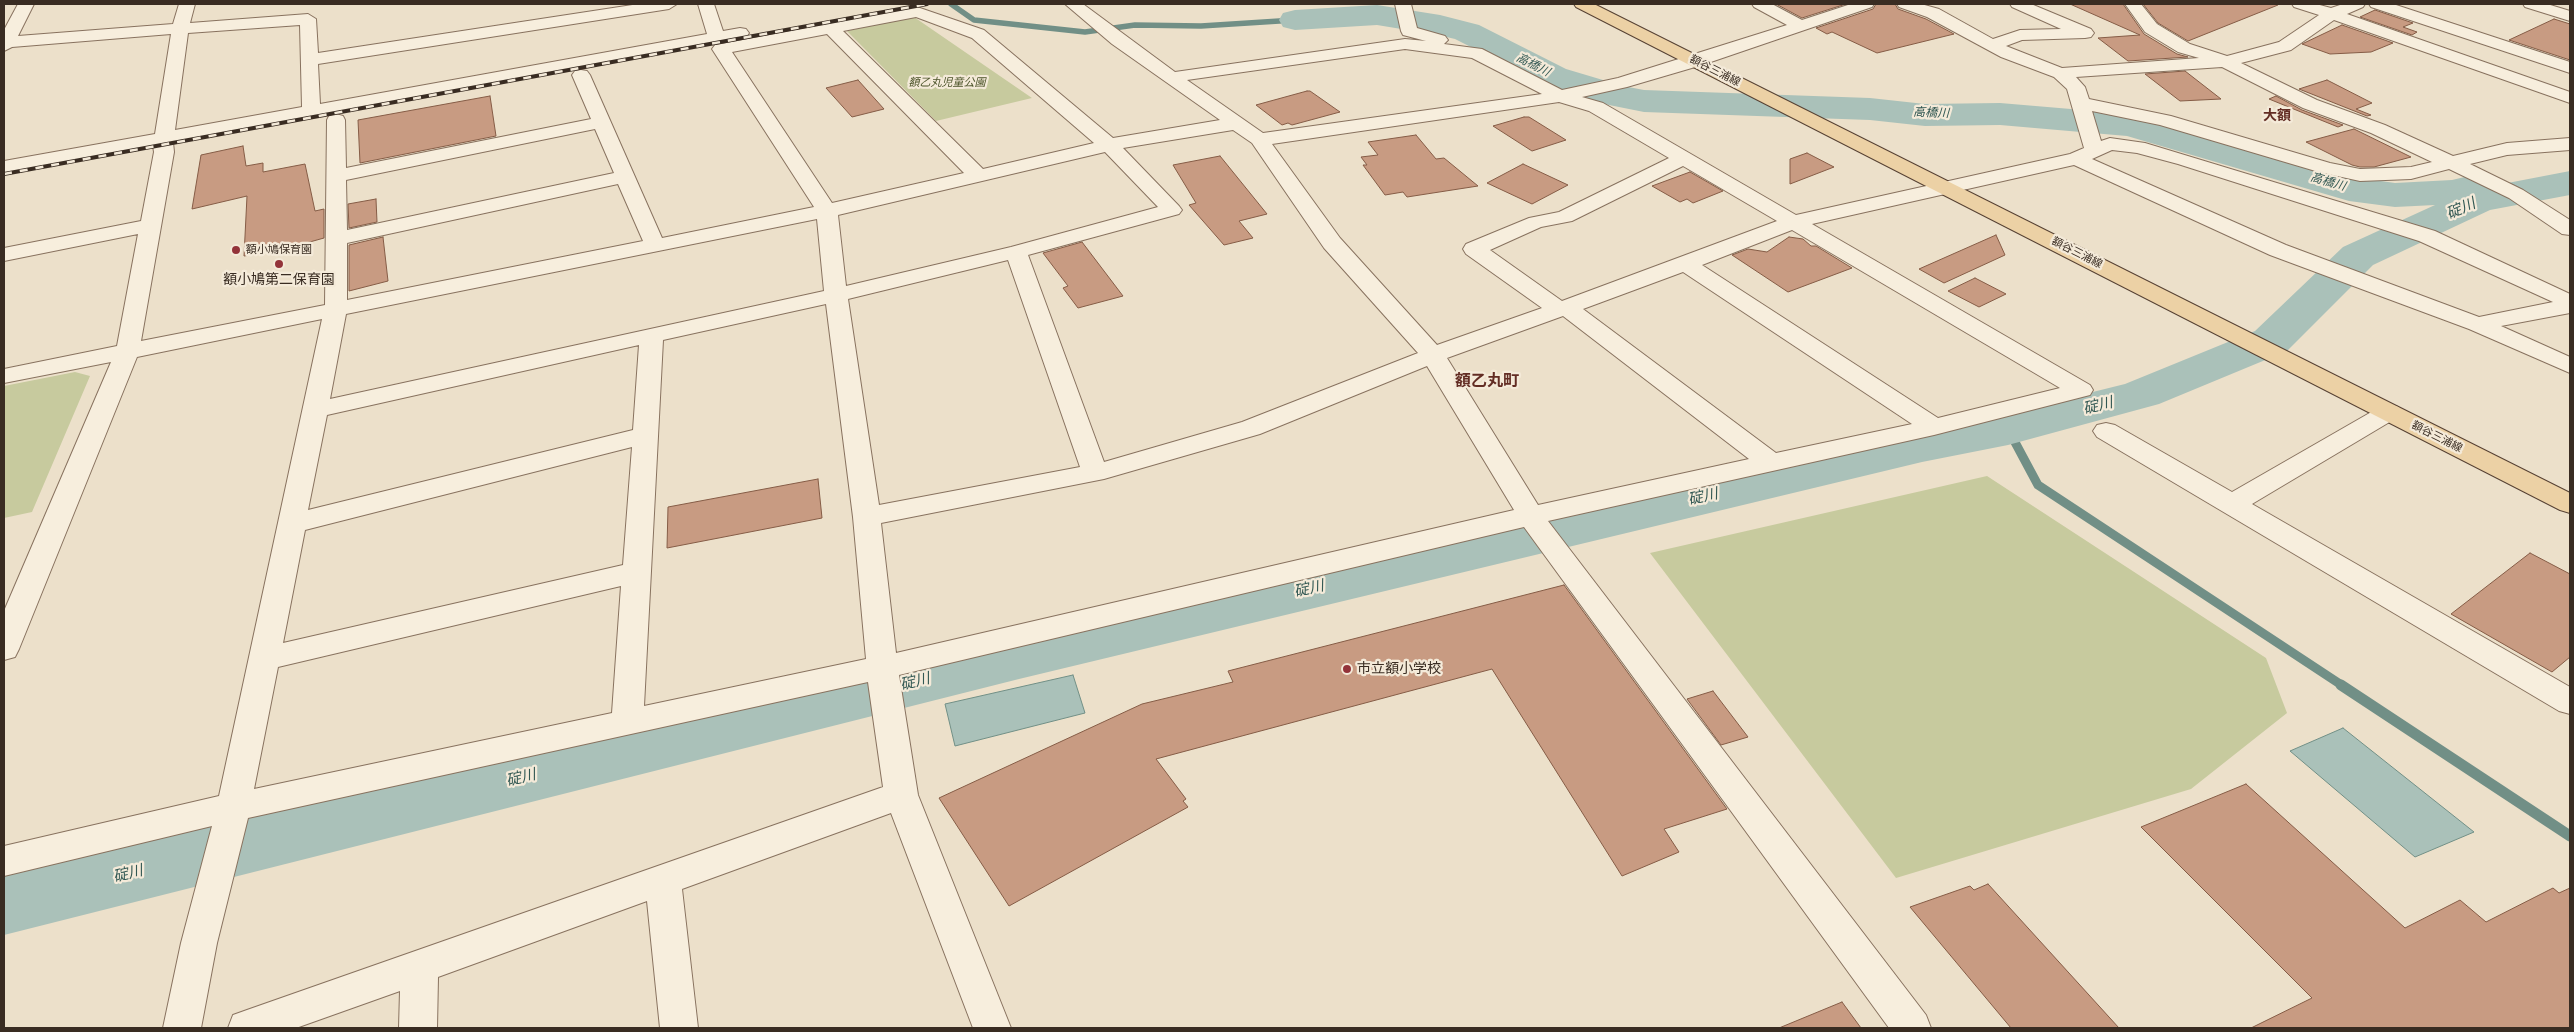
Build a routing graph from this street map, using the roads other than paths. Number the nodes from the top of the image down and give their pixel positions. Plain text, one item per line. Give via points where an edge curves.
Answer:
1 (26, 4) edge
2 (187, 4) edge
3 (669, 4) edge
4 (706, 4) edge
5 (898, 4) edge
6 (1073, 4) edge
7 (1582, 4) edge
8 (1760, 4) edge
9 (1866, 4) edge
10 (1905, 4) edge
11 (2018, 4) edge
12 (2133, 4) edge
13 (2300, 4) edge
14 (2357, 4) edge
15 (2377, 4) edge
16 (2531, 4) edge
17 (1404, 6) edge
18 (2332, 14) junction
19 (2570, 16) edge
20 (1801, 26) junction
21 (831, 29) junction
22 (180, 30) junction
23 (719, 43) junction
24 (4, 44) edge
25 (1992, 45) junction
26 (1476, 53) junction
27 (309, 60) junction
28 (1696, 61) junction
29 (2224, 62) junction
30 (2570, 68) edge
31 (2060, 73) junction
32 (581, 74) junction
33 (1174, 77) junction
34 (1568, 94) junction
35 (2570, 98) edge
36 (2082, 107) junction
37 (311, 109) junction
38 (336, 120) junction
39 (602, 122) junction
40 (1238, 122) junction
41 (1259, 138) junction
42 (164, 144) junction
43 (2570, 144) edge
44 (1109, 146) junction
45 (2086, 148) junction
46 (1684, 158) junction
47 (2456, 166) junction
48 (4, 167) edge
49 (978, 175) junction
50 (336, 176) junction
51 (625, 177) junction
52 (4, 182) edge
53 (1948, 188) junction
54 (827, 211) junction
55 (1794, 222) junction
56 (150, 225) junction
57 (2570, 229) edge
58 (336, 239) junction
59 (655, 245) junction
60 (1016, 252) junction
61 (4, 254) edge
62 (1685, 264) junction
63 (836, 295) junction
64 (2570, 302) edge
65 (2570, 306) edge
66 (1563, 308) junction
67 (336, 309) junction
68 (2477, 324) junction
69 (652, 334) junction
70 (128, 349) junction
71 (1433, 355) junction
72 (2570, 366) edge
73 (4, 376) edge
74 (314, 410) junction
75 (2389, 412) junction
76 (1934, 427) junction
77 (2106, 431) dead end
78 (646, 435) junction
79 (1771, 463) junction
80 (1095, 473) junction
81 (2232, 504) junction
82 (2570, 504) edge
83 (867, 517) junction
84 (291, 524) junction
85 (1540, 529) junction
86 (637, 572) junction
87 (31, 579) junction
88 (4, 589) edge
89 (4, 649) edge
90 (264, 659) junction
91 (885, 684) junction
92 (2570, 702) edge
93 (627, 722) junction
94 (901, 795) junction
95 (227, 833) junction
96 (4, 861) edge
97 (663, 880) junction
98 (420, 966) junction
99 (182, 1028) edge
100 (247, 1028) edge
101 (418, 1028) edge
102 (679, 1028) edge
103 (992, 1028) edge
104 (1912, 1028) edge

1 - 24 street
2 - 22 street
3 - 27 street
4 - 23 street
5 - 23 street
6 - 33 street via 1118,40
7 - 28 main road, 額谷三浦線
8 - 20 street
9 - 20 street
10 - 25 street via 1934,13
11 - 25 street via 2085,33 2020,35
12 - 29 street via 2151,28 2184,48
13 - 18 street
14 - 18 street
15 - 30 street
16 - 19 street
17 - 26 street via 1409,30
18 - 29 street via 2285,46
18 - 35 street
20 - 28 street
21 - 23 street
21 - 44 street via 917,12 978,34
21 - 49 street
22 - 24 street
22 - 27 street via 308,19
22 - 42 street
23 - 32 street
23 - 37 street
23 - 54 street
25 - 31 street via 2007,54
26 - 33 street via 1405,44
26 - 34 street
27 - 37 street
28 - 34 street via 1621,83
28 - 53 main road, 額谷三浦線
29 - 31 street
29 - 47 street via 2310,104 2378,129
31 - 36 street via 2076,87
32 - 38 street
32 - 39 street
33 - 40 street
34 - 41 street via 1285,137
34 - 46 street
36 - 45 street
36 - 47 street via 2164,120 2360,175 2411,173
37 - 42 street
38 - 42 street
38 - 50 street
39 - 50 street
39 - 51 street
40 - 41 street
40 - 44 street
41 - 71 street via 1332,243
42 - 48 street
42 - 52 street
42 - 56 street
43 - 47 street via 2508,149
44 - 49 street
44 - 60 street via 1172,210
45 - 53 street
45 - 64 street via 2110,144 2138,146 2388,224 2444,244
45 - 68 street via 2312,264
46 - 55 street
46 - 66 street via 1565,217 1536,222 1474,249
47 - 57 street via 2516,194
49 - 54 street
50 - 58 street
51 - 58 street
51 - 59 street
53 - 55 street
53 - 75 main road, 額谷三浦線
54 - 59 street
54 - 63 street
55 - 62 street
55 - 76 street via 2082,390
56 - 61 street
56 - 70 street
58 - 67 street
59 - 67 street
60 - 63 street
60 - 80 street
62 - 66 street
62 - 76 street
63 - 69 street
63 - 83 street
65 - 68 street
66 - 71 street
66 - 79 street
67 - 70 street
67 - 74 street
68 - 72 street
69 - 74 street
69 - 78 street
70 - 73 street
70 - 87 street
71 - 80 street via 1251,428
71 - 85 street
74 - 84 street
75 - 81 street
75 - 82 main road, 額谷三浦線
76 - 79 street
77 - 81 street
78 - 84 street
78 - 86 street
79 - 85 street
80 - 83 street
81 - 92 street
83 - 91 street
84 - 90 street
85 - 91 street
85 - 104 street
86 - 90 street
86 - 93 street
87 - 88 street
87 - 89 street
90 - 95 street
91 - 93 street
91 - 94 street
93 - 95 street
94 - 97 street
94 - 103 street
95 - 96 street
95 - 99 street via 199,943
97 - 98 street
97 - 102 street
98 - 100 street
98 - 101 street

